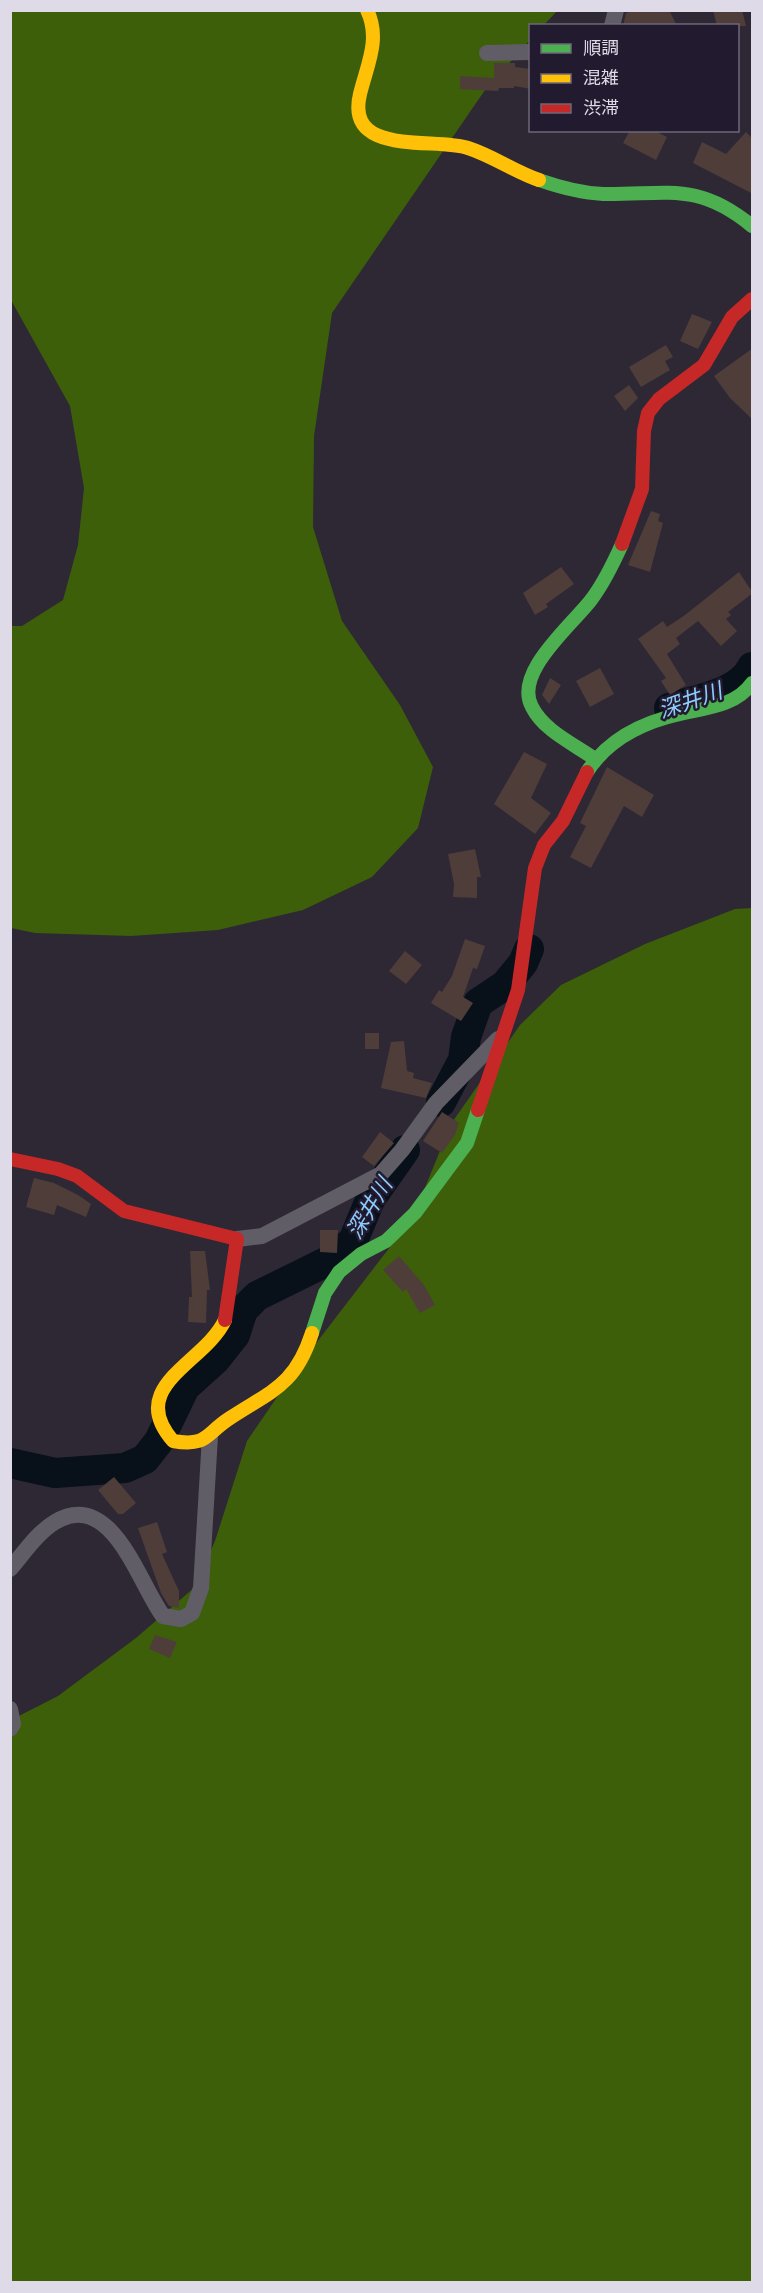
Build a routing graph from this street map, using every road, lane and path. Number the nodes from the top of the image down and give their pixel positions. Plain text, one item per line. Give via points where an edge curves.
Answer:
1 (367, 10) edge
2 (529, 52) edge
3 (487, 53) dead end
4 (753, 226) edge
5 (753, 299) edge
6 (753, 683) edge
7 (595, 759) junction
8 (501, 1036) junction
9 (10, 1159) edge
10 (237, 1239) junction
11 (210, 1436) junction
12 (10, 1569) edge
13 (10, 1709) edge
14 (10, 1729) edge

1 - 4 street via 374,20 374,44 358,100 362,124 373,134 394,141 433,141 467,147 528,177 596,193 691,192 722,202
2 - 3 street
5 - 7 street via 733,314 712,356 699,371 657,400 649,411 644,427 642,491 629,526 588,606 529,678 528,699 534,715
6 - 7 street via 722,705 639,727 617,739
7 - 8 street via 535,867 518,990
8 - 10 street via 436,1103 381,1174 262,1236
8 - 11 street via 467,1143 448,1171 415,1214 386,1241 339,1272 325,1293 309,1343 293,1373 272,1394 228,1419
9 - 10 street via 58,1168 77,1176 124,1211
10 - 11 street via 227,1318 213,1342 177,1370 158,1404 159,1425 173,1441 192,1444
11 - 12 street via 201,1588 192,1613 181,1619 163,1616 128,1554 107,1526 88,1515 55,1522
13 - 14 street

